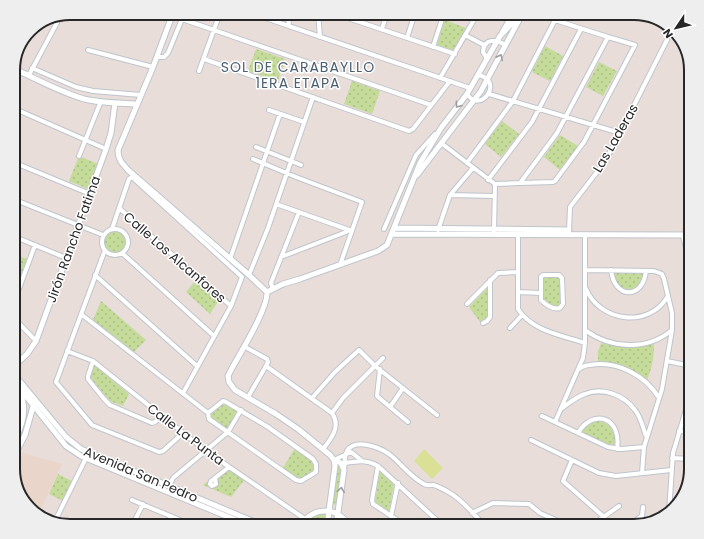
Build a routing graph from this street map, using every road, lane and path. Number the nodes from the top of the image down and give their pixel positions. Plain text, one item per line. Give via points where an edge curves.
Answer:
1 (171, 20) edge
2 (182, 20) edge
3 (185, 20) edge
4 (218, 20) edge
5 (274, 20) edge
6 (289, 20) edge
7 (319, 20) edge
8 (354, 20) edge
9 (385, 20) edge
10 (413, 20) edge
11 (442, 20) edge
12 (474, 20) edge
13 (509, 20) edge
14 (516, 20) edge
15 (518, 20) edge
16 (57, 22) edge
17 (289, 26) junction
18 (382, 29) junction
19 (581, 29) junction
20 (214, 30) junction
21 (465, 35) junction
22 (320, 37) junction
23 (608, 37) junction
24 (407, 38) junction
25 (499, 38) junction
26 (484, 45) junction
27 (506, 45) junction
28 (433, 47) junction
29 (663, 48) edge
30 (88, 50) dead end
31 (455, 54) junction
32 (157, 57) junction
33 (204, 59) junction
34 (487, 59) junction
35 (153, 67) junction
36 (32, 68) junction
37 (199, 71) dead end
38 (20, 72) edge
39 (29, 75) junction
40 (478, 76) junction
41 (440, 78) junction
42 (488, 80) junction
43 (450, 81) junction
44 (470, 88) junction
45 (467, 94) junction
46 (489, 94) junction
47 (141, 95) junction
48 (312, 97) junction
49 (474, 100) junction
50 (101, 101) junction
51 (513, 101) junction
52 (115, 103) junction
53 (137, 104) junction
54 (431, 106) junction
55 (540, 109) junction
56 (269, 110) dead end
57 (20, 111) edge
58 (280, 114) junction
59 (566, 117) junction
60 (304, 122) junction
61 (593, 124) junction
62 (441, 128) junction
63 (620, 133) junction
64 (86, 140) junction
65 (441, 143) junction
66 (256, 147) dead end
67 (106, 149) junction
68 (267, 152) junction
69 (79, 156) dead end
70 (253, 159) dead end
71 (291, 161) junction
72 (264, 163) junction
73 (467, 163) junction
74 (20, 165) edge
75 (301, 165) dead end
76 (473, 168) junction
77 (287, 173) junction
78 (488, 180) junction
79 (413, 181) junction
80 (520, 183) junction
81 (495, 184) junction
82 (90, 194) junction
83 (450, 195) junction
84 (494, 196) junction
85 (20, 202) edge
86 (276, 204) junction
87 (119, 208) junction
88 (299, 212) junction
89 (78, 225) junction
90 (394, 228) junction
91 (112, 229) junction
92 (384, 229) dead end
93 (351, 230) junction
94 (438, 232) junction
95 (494, 232) junction
96 (568, 233) junction
97 (392, 234) junction
98 (103, 235) junction
99 (585, 235) junction
100 (518, 236) junction
101 (683, 236) joint
102 (20, 239) edge
103 (684, 240) edge
104 (35, 245) junction
105 (104, 250) junction
106 (122, 253) junction
107 (281, 257) junction
108 (66, 258) junction
109 (230, 259) junction
110 (340, 265) junction
111 (585, 270) junction
112 (612, 270) junction
113 (646, 270) junction
114 (518, 272) junction
115 (95, 275) junction
116 (249, 275) junction
117 (490, 280) junction
118 (20, 286) edge
119 (585, 287) junction
120 (273, 289) junction
121 (267, 292) junction
122 (518, 292) junction
123 (541, 293) junction
124 (668, 296) junction
125 (467, 304) dead end
126 (231, 306) junction
127 (81, 314) junction
128 (522, 315) junction
129 (482, 323) dead end
130 (20, 324) edge
131 (510, 328) dead end
132 (585, 330) junction
133 (672, 330) junction
134 (214, 336) junction
135 (36, 341) junction
136 (585, 343) junction
137 (247, 348) dead end
138 (67, 351) junction
139 (383, 358) dead end
140 (20, 360) edge
141 (93, 361) junction
142 (667, 362) junction
143 (684, 365) edge
144 (197, 366) junction
145 (266, 366) junction
146 (376, 366) junction
147 (578, 368) junction
148 (380, 369) junction
149 (20, 381) edge
150 (403, 388) junction
151 (20, 389) edge
152 (20, 392) edge
153 (182, 393) junction
154 (248, 397) junction
155 (34, 398) junction
156 (312, 398) junction
157 (659, 398) junction
158 (33, 405) junction
159 (390, 407) junction
160 (241, 410) junction
161 (560, 410) junction
162 (208, 413) junction
163 (332, 413) junction
164 (437, 415) dead end
165 (162, 416) junction
166 (542, 416) dead end
167 (684, 419) edge
168 (408, 422) dead end
169 (555, 422) junction
170 (20, 429) edge
171 (679, 431) junction
172 (684, 431) edge
173 (228, 432) junction
174 (184, 433) junction
175 (578, 433) junction
176 (646, 437) junction
177 (531, 440) dead end
178 (69, 444) junction
179 (20, 445) edge
180 (644, 447) junction
181 (323, 449) junction
182 (617, 449) junction
183 (79, 451) junction
184 (206, 451) junction
185 (346, 454) junction
186 (86, 458) junction
187 (672, 458) junction
188 (684, 459) edge
189 (334, 460) junction
190 (361, 460) junction
191 (572, 460) junction
192 (345, 463) junction
193 (378, 466) junction
194 (229, 467) junction
195 (344, 470) junction
196 (671, 470) junction
197 (642, 473) junction
198 (215, 478) dead end
199 (398, 483) junction
200 (168, 489) junction
201 (132, 500) dead end
202 (670, 503) edge
203 (143, 504) junction
204 (620, 506) dead end
205 (643, 507) dead end
206 (328, 511) junction
207 (472, 513) junction
208 (338, 514) junction
209 (171, 516) junction
210 (391, 516) junction
211 (57, 517) edge
212 (229, 517) joint
213 (604, 517) junction
214 (136, 519) edge
215 (170, 519) edge
216 (178, 519) edge
217 (234, 519) edge
218 (246, 519) edge
219 (305, 519) joint
220 (327, 519) edge
221 (337, 519) edge
222 (344, 519) edge
223 (396, 519) edge
224 (436, 519) edge
225 (478, 519) edge
226 (554, 519) edge
227 (601, 519) edge
228 (638, 519) edge

1 - 32 street
2 - 32 street via 168,53 164,57
3 - 20 street
4 - 20 street
5 - 17 street
6 - 17 street
7 - 22 street
8 - 18 street
9 - 18 street
10 - 24 street
11 - 28 street
12 - 21 street
13 - 25 street
14 - 25 street
15 - 27 street
16 - 36 street
17 - 22 street
18 - 24 street
19 - 23 street
19 - 51 street via 555,20
19 - 55 street
20 - 33 street
20 - 54 street
21 - 26 street
21 - 31 street
22 - 41 street
23 - 59 street
23 - 61 street via 635,45
24 - 28 street
25 - 26 street
25 - 27 street
25 - 34 street
26 - 34 street via 483,52
42 -> 27 street
28 - 31 street
29 - 63 street, Las Laderas
30 - 35 street
31 - 41 street
32 - 35 street
33 - 37 street
33 - 48 street
34 - 40 street
35 - 47 street
36 - 39 street
36 - 47 street via 76,87
38 - 39 street
39 - 50 street via 69,94
40 - 42 street
40 - 44 street
41 - 43 street
42 - 46 street
42 - 49 street
43 - 44 street
43 - 54 street
44 - 45 street
45 - 49 street
45 -> 62 street
46 - 49 street via 483,99
46 - 51 street
47 - 53 street
48 - 54 street via 410,131
48 - 60 street
49 - 65 street
50 - 52 street
50 - 64 street
51 - 55 street
51 - 73 street
52 - 53 street
52 - 67 street, Jirón Rancho Fatima
53 - 109 street via 118,150 121,163
55 - 59 street
55 - 78 street
56 - 58 street
57 - 64 street
58 - 60 street
58 - 68 street
59 - 61 street
59 - 80 street
60 - 71 street
61 - 63 street
61 - 80 street via 577,152 555,181
62 - 79 street via 420,163
62 - 92 street via 416,155
63 - 96 street, Las Laderas via 604,163 570,207
64 - 67 street
64 - 69 street
65 - 73 street
65 - 79 street
66 - 68 street
67 - 82 street, Jirón Rancho Fatima
68 - 71 street
68 - 72 street
70 - 72 street
71 - 75 street
71 - 77 street
72 - 77 street
72 - 109 street
73 - 76 street
74 - 82 street
76 - 78 street
76 - 83 street
77 - 86 street
77 - 93 street via 362,202
78 - 81 street
79 - 90 street
80 - 81 street
81 - 84 street
82 - 89 street, Jirón Rancho Fatima
83 - 84 street
83 - 94 street
84 - 95 street
85 - 89 street
86 - 88 street
86 - 116 street
87 - 91 street
87 - 126 street, Calle Los Alcanfores
87 - 126 street via 132,178 241,275 242,280
88 - 93 street
88 - 107 street
89 - 98 street
89 - 108 street, Jirón Rancho Fatima
90 - 94 street
90 - 97 street
91 - 98 street
91 - 106 street via 120,230 127,236 128,245
93 - 107 street
93 - 110 street
94 - 95 street
94 - 97 street
95 - 96 street
95 - 100 street
96 - 99 street
96 - 100 street
97 - 110 street via 383,248
98 - 105 street
99 - 101 street
99 - 111 street
100 - 114 street
101 - 103 street
102 - 104 street
104 - 108 street
104 - 118 street
105 - 106 street via 112,255
105 - 115 street
106 - 134 street
107 - 120 street via 271,283
108 - 135 street, Jirón Rancho Fatima
109 - 116 street
110 - 120 street
111 - 112 street
111 - 119 street
112 - 113 street
112 - 113 street via 614,283 622,291 628,292 639,289 645,279
113 - 124 street via 662,274
114 - 117 street via 498,273
114 - 122 street
115 - 127 street
115 - 144 street
116 - 121 street
117 - 125 street
117 - 129 street via 490,317
119 - 124 street via 592,300 603,310 616,316 631,318 645,315 657,308
119 - 132 street
120 - 121 street
121 - 154 street via 266,303 228,376 231,386
122 - 123 street
122 - 128 street via 518,309
123 - 123 street via 541,276 561,276 563,304 560,308 545,304 541,300
124 - 133 street
126 - 134 street
127 - 138 street
127 - 153 street
128 - 131 street
128 - 136 street via 539,328
130 - 135 street
132 - 133 street via 606,341 630,345 654,340
132 - 136 street
133 - 142 street
134 - 144 street
135 - 140 street, Jirón Rancho Fatima
136 - 147 street via 583,358
137 - 145 street via 267,359
138 - 141 street, Calle La Punta
138 - 174 street via 56,382 92,425 159,452
139 - 146 street
141 - 165 street, Calle La Punta
141 - 165 street via 88,379 110,405 152,423
142 - 143 street
142 - 157 street
144 - 153 street
145 - 154 street
145 - 156 street
146 - 148 street
146 - 156 street via 361,351 357,351
146 - 163 street via 343,398
147 - 157 street via 602,364 626,370 647,383
147 - 161 street
148 - 150 street
148 - 159 street via 377,396
149 - 155 street, Avenida San Pedro
150 - 159 street
150 - 164 street
151 - 158 street, Avenida San Pedro
152 - 170 street via 24,403 24,419
153 - 162 street
154 - 181 street
155 - 158 street
155 - 178 street, Avenida San Pedro
156 - 163 street
157 - 176 street
158 - 178 street, Avenida San Pedro
158 - 179 street
159 - 168 street
160 - 162 street via 223,401
160 - 173 street
160 - 173 street via 313,459 317,468 314,474 297,481
161 - 169 street
161 - 176 street via 586,393 600,391 614,394 636,411
162 - 173 street via 209,419
163 - 181 street via 336,428 332,439
165 - 174 street, Calle La Punta
166 - 169 street
167 - 171 street
169 - 175 street
171 - 172 street
171 - 187 street
173 - 184 street
174 - 184 street, Calle La Punta
175 - 182 street via 603,446
175 - 182 street via 590,420 608,421 617,431
176 - 180 street
177 - 191 street
178 - 183 street, Avenida San Pedro
180 - 182 street
180 - 197 street
181 - 189 street
183 - 186 street, Avenida San Pedro
183 - 200 street, Avenida San Pedro
184 - 194 street, Calle La Punta
184 - 200 street via 173,478
185 - 189 street
185 - 190 street via 353,453
185 - 192 street
185 - 207 street via 348,450 362,444 379,449 425,485 449,492
186 - 200 street, Avenida San Pedro
186 - 211 street
187 - 188 street
187 - 196 street
189 - 195 street via 341,463
189 - 206 street
190 - 192 street
190 - 193 street
191 - 197 street via 610,476
191 - 213 street via 563,481
192 - 195 street
193 - 199 street
193 - 210 street via 372,502
194 - 198 street
194 - 219 street, Calle La Punta
208 -> 195 street
196 - 197 street
196 - 202 street
199 - 210 street
199 - 224 street
200 - 212 street, Avenida San Pedro
200 - 218 street, Avenida San Pedro
201 - 203 street
203 - 209 street
203 - 214 street
204 - 213 street
205 - 228 street via 642,516
206 - 208 street
206 - 219 street via 314,513
206 - 220 street
207 - 225 street
207 - 226 street via 493,503 529,504
208 - 221 street
208 - 222 street
209 - 215 street
209 - 216 street
210 - 223 street
212 - 217 street, Avenida San Pedro
213 - 227 street

